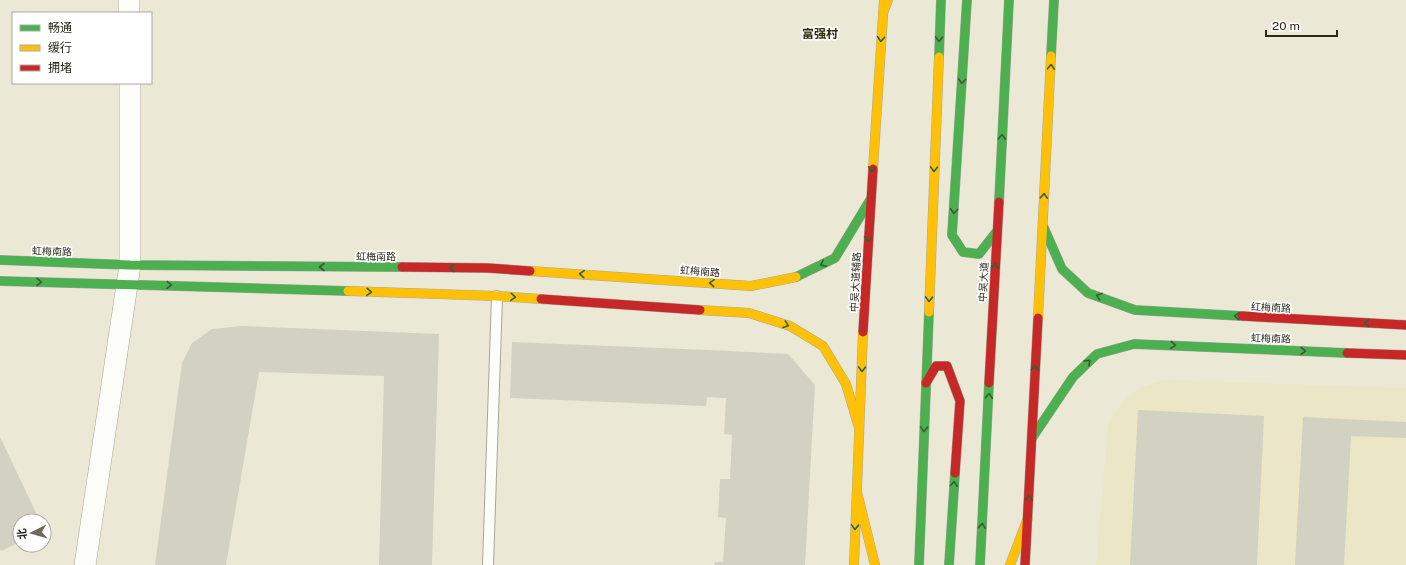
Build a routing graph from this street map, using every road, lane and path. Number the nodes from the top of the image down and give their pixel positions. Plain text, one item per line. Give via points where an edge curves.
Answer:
1 (129, 0) edge
2 (884, 0) edge
3 (888, 0) edge
4 (941, 0) edge
5 (967, 0) edge
6 (1009, 0) edge
7 (1054, 0) edge
8 (129, 12) edge
9 (883, 13) junction
10 (130, 84) edge
11 (870, 200) junction
12 (1042, 225) junction
13 (997, 231) junction
14 (0, 260) edge
15 (129, 275) junction
16 (0, 281) edge
17 (497, 296) junction
18 (1406, 325) edge
19 (1406, 355) edge
20 (926, 383) junction
21 (859, 428) junction
22 (1032, 438) junction
23 (857, 492) junction
24 (1028, 518) junction
25 (85, 565) edge
26 (488, 565) edge
27 (854, 565) edge
28 (875, 565) edge
29 (919, 565) edge
30 (949, 565) edge
31 (980, 565) edge
32 (1010, 565) edge
33 (1025, 565) edge

1 - 8 street
2 - 9 main road, 中吴大道辅路
3 - 9 main road
4 -> 20 main road
5 -> 13 main road via 952,235 963,252 978,254
13 -> 6 main road, 中吴大道
12 -> 7 main road
9 -> 11 main road, 中吴大道辅路
10 - 15 street
11 -> 15 main road, 虹梅南路 via 836,258 797,277 750,286 488,268
11 -> 21 main road, 中吴大道辅路
18 -> 12 main road, 红梅南路 via 1135,310 1088,292 1062,269
22 -> 12 main road
31 -> 13 main road, 中吴大道
14 - 15 main road, 虹梅南路
16 -> 15 main road, 虹梅南路
15 -> 17 main road, 虹梅南路
15 - 25 street
17 -> 21 main road, 虹梅南路 via 749,313 790,326 823,346 846,384
17 - 26 lane
22 -> 19 main road, 虹梅南路 via 1073,377 1097,354 1134,344
20 -> 29 main road
30 -> 20 main road via 960,401 947,366 936,366
21 - 23 main road, 中吴大道辅路
24 -> 22 main road
23 -> 27 main road, 中吴大道辅路
23 - 28 main road
24 - 32 main road
24 - 33 main road

